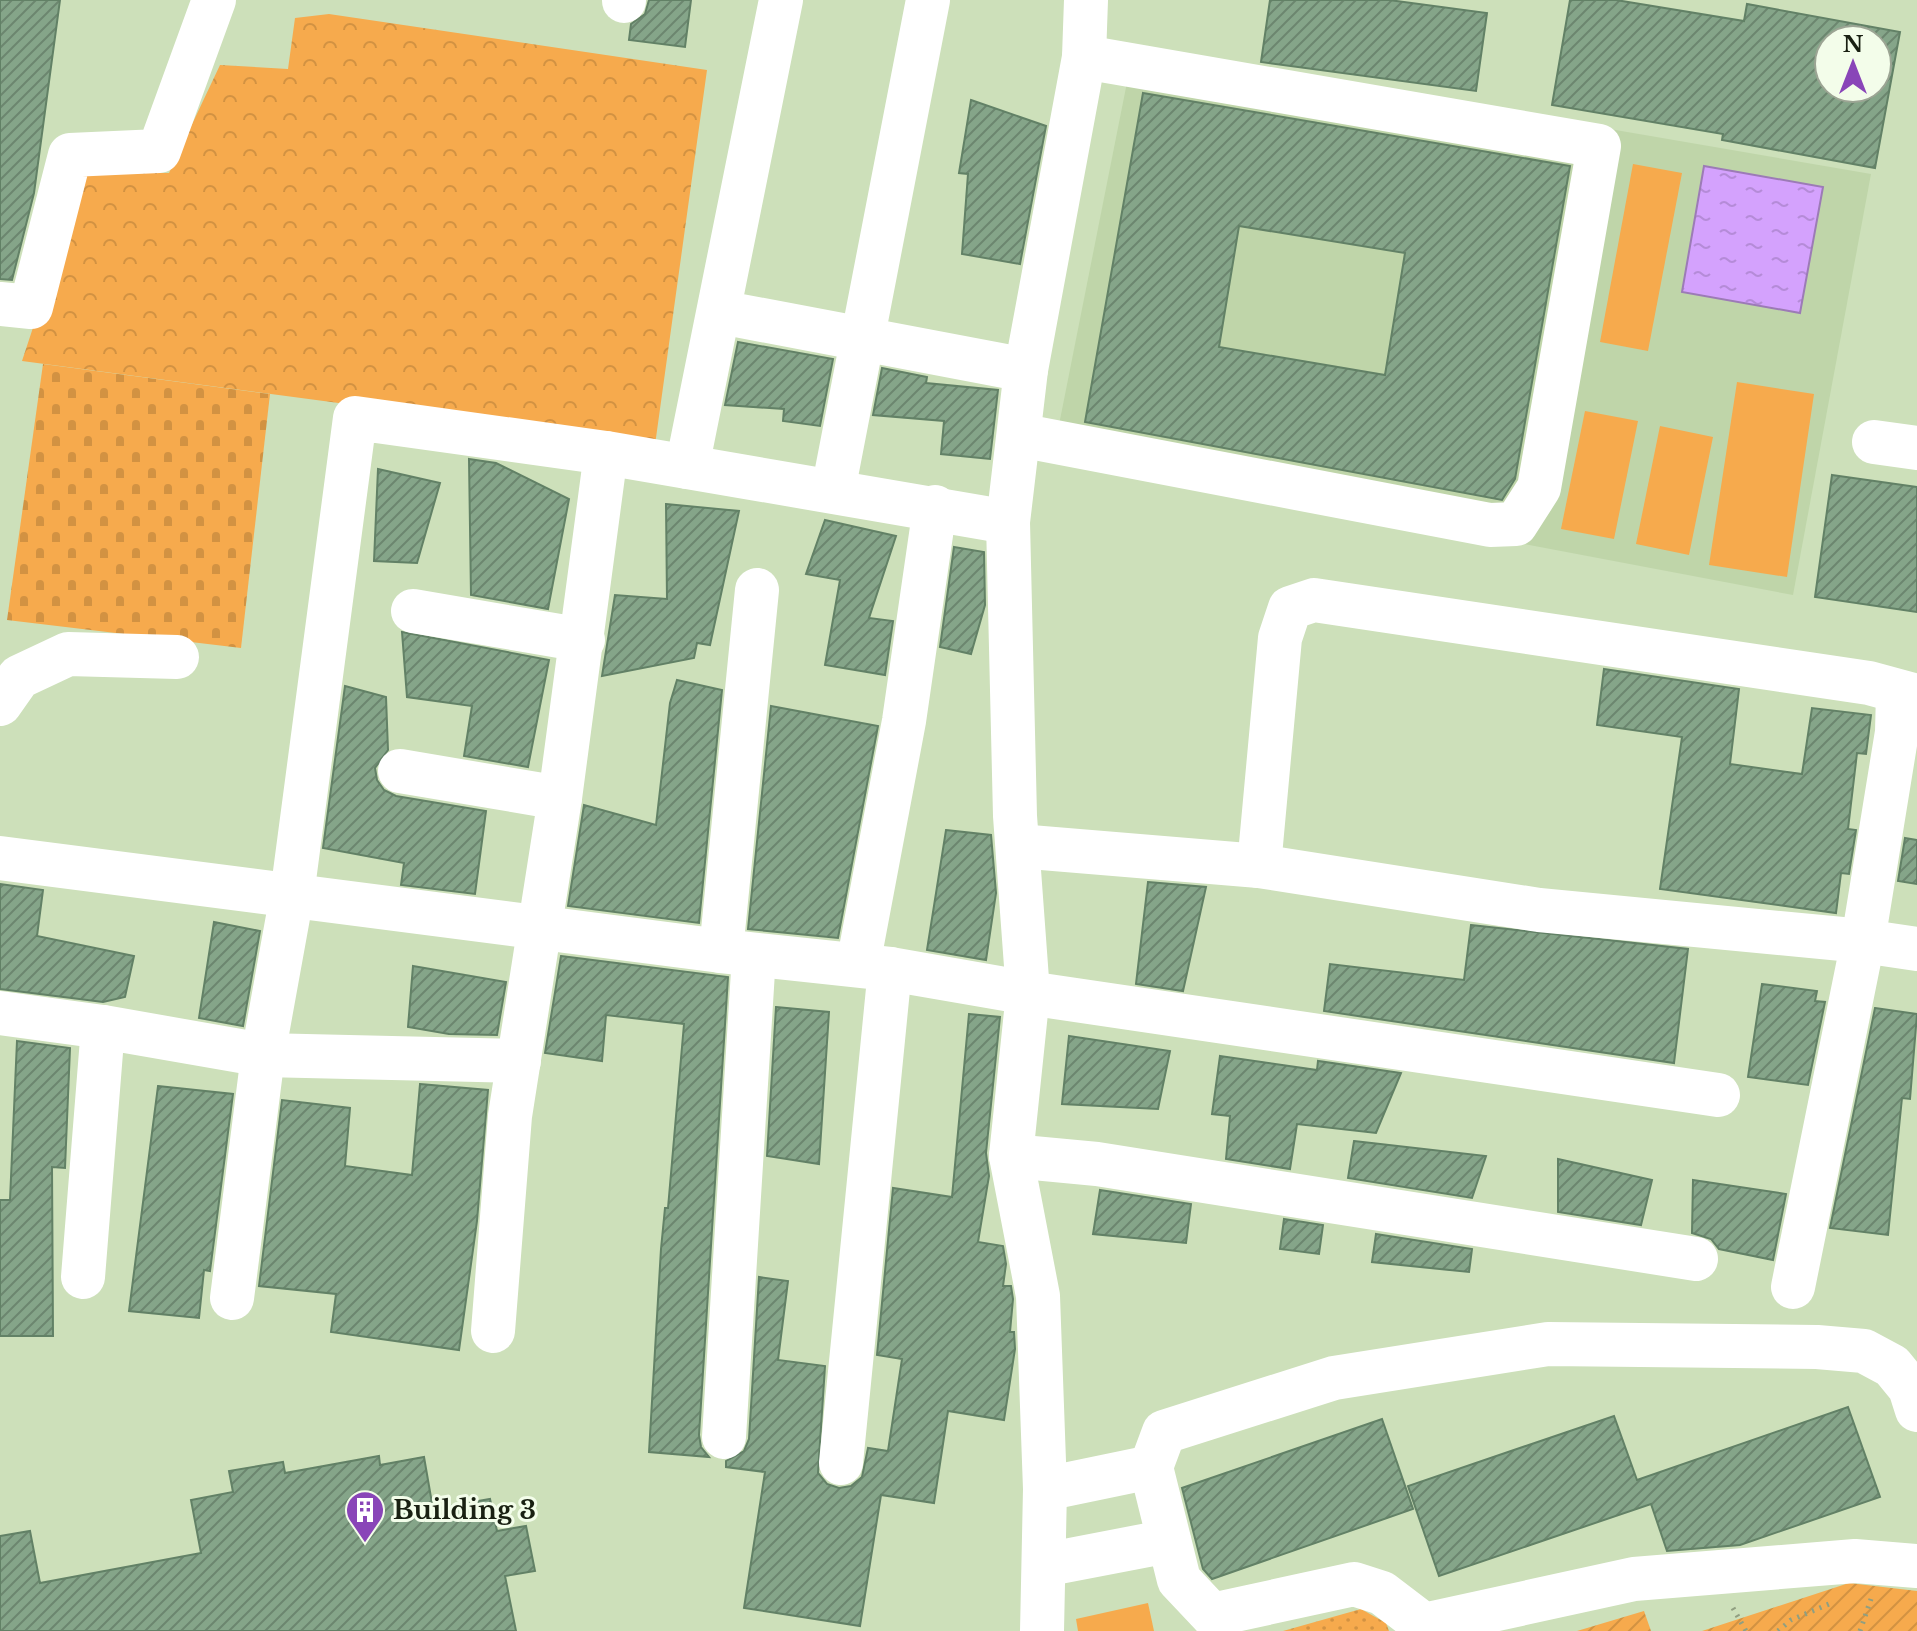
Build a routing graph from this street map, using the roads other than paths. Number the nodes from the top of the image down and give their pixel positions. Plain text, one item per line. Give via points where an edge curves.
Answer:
1 (214, 0) edge
2 (781, 0) edge
3 (928, 0) edge
4 (1086, 0) edge
5 (1084, 57) junction
6 (0, 304) edge
7 (720, 312) junction
8 (864, 339) junction
9 (1026, 370) junction
10 (1019, 435) junction
11 (1874, 442) dead end
12 (1917, 448) edge
13 (606, 453) junction
14 (687, 467) junction
15 (833, 491) junction
16 (935, 507) junction
17 (1008, 522) junction
18 (757, 590) dead end
19 (413, 611) dead end
20 (583, 640) junction
21 (177, 657) dead end
22 (1907, 695) edge
23 (0, 704) edge
24 (400, 771) dead end
25 (560, 798) junction
26 (1018, 846) junction
27 (0, 858) edge
28 (1259, 866) junction
29 (292, 895) junction
30 (541, 928) junction
31 (1863, 941) junction
32 (1917, 949) edge
33 (738, 953) junction
34 (874, 967) junction
35 (1028, 993) junction
36 (0, 1013) edge
37 (103, 1027) junction
38 (263, 1055) junction
39 (519, 1061) junction
40 (1718, 1095) dead end
41 (1011, 1156) junction
42 (1696, 1259) dead end
43 (83, 1277) dead end
44 (1793, 1287) dead end
45 (232, 1298) dead end
46 (493, 1331) dead end
47 (1917, 1410) edge
48 (724, 1437) dead end
49 (841, 1463) dead end
50 (1151, 1467) junction
51 (1045, 1489) junction
52 (1169, 1541) junction
53 (1044, 1565) junction
54 (1917, 1566) edge
55 (1042, 1631) edge

1 - 6 street via 159,151 70,155 31,307
2 - 7 street
3 - 8 street
4 - 5 street
5 - 9 street
5 - 10 street via 1599,146 1539,488 1516,524 1490,525
7 - 8 street
7 - 14 street
8 - 9 street
8 - 15 street
9 - 10 street
10 - 17 street
11 - 12 street
13 - 14 street
13 - 20 street
13 - 29 street via 355,418
14 - 15 street
15 - 16 street
16 - 17 street
16 - 34 street
17 - 26 street
18 - 33 street
19 - 20 street
20 - 25 street
21 - 23 street via 68,654 19,677
22 - 28 street via 1869,683 1314,600 1290,608 1280,638
22 - 31 street
24 - 25 street
25 - 30 street
26 - 28 street
26 - 35 street
27 - 29 street
28 - 31 street via 1539,910
29 - 30 street
29 - 38 street
30 - 33 street
30 - 39 street
31 - 32 street
31 - 44 street
33 - 34 street
33 - 48 street
34 - 35 street
34 - 49 street
35 - 40 street
35 - 41 street
36 - 37 street
37 - 38 street
37 - 43 street
38 - 39 street
38 - 45 street
39 - 46 street
41 - 42 street via 1097,1164
41 - 51 street via 1038,1296
47 - 50 street via 1910,1388 1892,1366 1864,1351 1548,1344 1334,1378 1164,1432
50 - 51 street
50 - 52 street
51 - 53 street
52 - 53 street
52 - 54 street via 1179,1580 1212,1615 1354,1584 1382,1593 1424,1625 1647,1577 1855,1561
53 - 55 street

